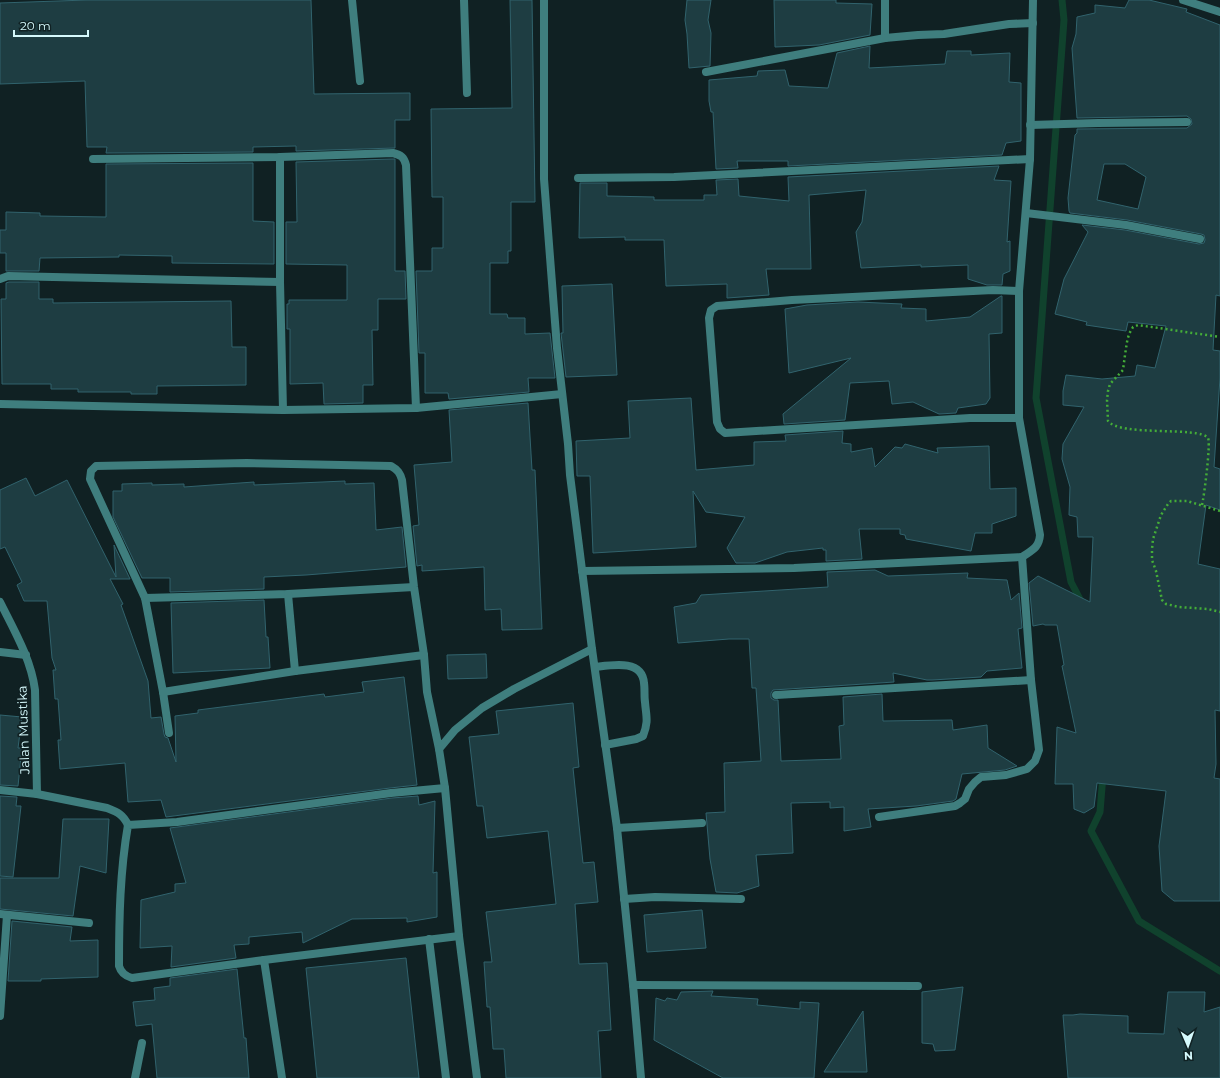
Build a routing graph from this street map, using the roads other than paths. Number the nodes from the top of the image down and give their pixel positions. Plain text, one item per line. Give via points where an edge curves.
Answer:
1 (352, 0) edge
2 (464, 0) edge
3 (544, 0) edge
4 (885, 0) edge
5 (1033, 0) edge
6 (1183, 0) edge
7 (1220, 12) edge
8 (1033, 23) junction
9 (885, 38) junction
10 (706, 72) dead end
11 (360, 81) dead end
12 (467, 93) dead end
13 (1187, 122) dead end
14 (1030, 125) junction
15 (280, 157) junction
16 (93, 159) dead end
17 (1030, 160) junction
18 (578, 178) dead end
19 (1026, 213) junction
20 (1200, 239) dead end
21 (0, 279) edge
22 (280, 282) junction
23 (1019, 291) junction
24 (562, 394) junction
25 (0, 404) edge
26 (416, 408) junction
27 (283, 410) junction
28 (1018, 418) junction
29 (1022, 557) junction
30 (582, 571) junction
31 (414, 587) junction
32 (288, 594) junction
33 (145, 598) junction
34 (0, 602) edge
35 (592, 649) junction
36 (0, 652) edge
37 (26, 655) junction
38 (424, 655) junction
39 (595, 667) junction
40 (295, 671) junction
41 (1031, 680) junction
42 (164, 692) junction
43 (776, 695) dead end
44 (169, 733) dead end
45 (605, 745) junction
46 (439, 749) junction
47 (445, 788) junction
48 (0, 790) edge
49 (37, 794) junction
50 (879, 817) dead end
51 (702, 822) dead end
52 (128, 824) junction
53 (617, 828) junction
54 (740, 899) dead end
55 (624, 900) junction
56 (4, 914) edge
57 (89, 923) dead end
58 (458, 936) junction
59 (429, 939) junction
60 (264, 960) junction
61 (633, 984) junction
62 (918, 986) dead end
63 (0, 1016) edge
64 (142, 1043) dead end
65 (135, 1078) edge
66 (282, 1078) edge
67 (446, 1078) edge
68 (477, 1078) edge
69 (641, 1078) edge

1 - 11 street
2 - 12 street
3 - 24 street via 544,179
4 - 9 street
5 - 8 street
6 - 7 street
8 - 9 street
8 - 14 street
9 - 10 street
13 - 14 street
14 - 17 street
15 - 16 street
15 - 22 street
15 - 26 street via 393,153 400,154 405,160
17 - 18 street via 674,177
17 - 19 street
19 - 20 street
19 - 23 street
21 - 22 street via 8,276
22 - 27 street
23 - 28 street
23 - 28 street via 993,290 792,300 717,306 709,313 716,422 725,433 970,418
24 - 26 street
24 - 30 street
25 - 27 street
26 - 27 street
28 - 29 street via 1040,535 1034,549
29 - 30 street via 794,568
29 - 41 street
30 - 35 street
31 - 32 street
31 - 33 street via 402,480 397,469 391,466 246,463 96,466 91,471 90,479
31 - 38 street
32 - 33 street
32 - 40 street
33 - 42 street
34 - 37 street, Jalan Mustika
35 - 39 street
35 - 46 street via 482,708 456,730
36 - 37 street
37 - 49 street, Jalan Mustika via 36,690
38 - 40 street
38 - 46 street via 427,692
39 - 45 street
39 - 45 street via 631,666 639,670 644,682 647,726 643,736
40 - 42 street
41 - 43 street
41 - 50 street via 1039,750 1035,761 1027,769 1006,775 981,777 969,789 965,799 955,806
42 - 44 street
45 - 53 street
46 - 47 street
47 - 52 street via 177,822
47 - 58 street
48 - 49 street
49 - 52 street via 107,808 122,815
51 - 53 street
52 - 60 street via 120,922 119,966 124,975 132,978
53 - 55 street
54 - 55 street via 655,897
55 - 61 street
56 - 57 street
56 - 63 street
58 - 59 street
58 - 68 street
59 - 60 street
59 - 67 street
60 - 66 street
61 - 62 street
61 - 69 street
64 - 65 street

